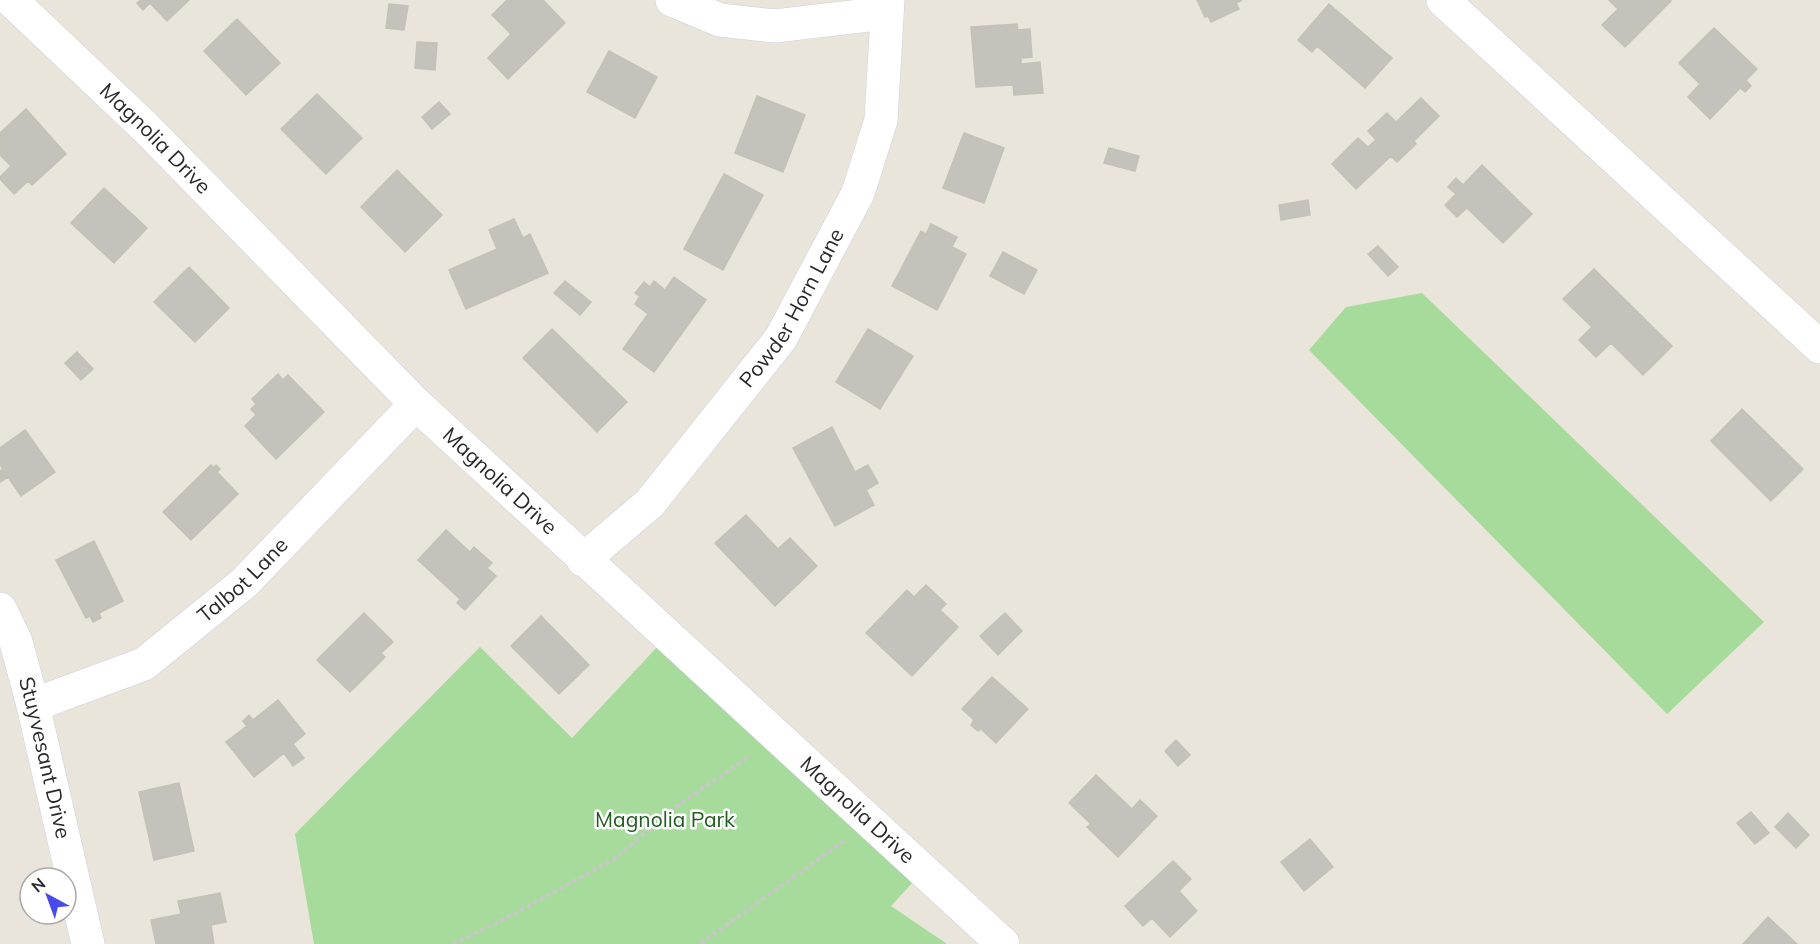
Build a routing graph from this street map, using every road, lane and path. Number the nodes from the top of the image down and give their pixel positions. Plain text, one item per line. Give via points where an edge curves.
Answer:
1 (11, 0) edge
2 (672, 0) edge
3 (1443, 0) edge
4 (886, 6) edge
5 (1820, 347) edge
6 (416, 404) junction
7 (583, 560) junction
8 (0, 609) edge
9 (33, 705) junction
10 (777, 737) junction
11 (871, 823) junction
12 (88, 944) edge
13 (453, 944) edge
14 (701, 944) edge
15 (1003, 944) edge

1 - 6 street, Magnolia Drive via 145,127
2 - 4 street via 720,20 775,26
3 - 5 street
4 - 7 street, Powder Horn Lane via 881,120 858,193 781,339 650,503
6 - 7 street, Magnolia Drive
6 - 9 street, Talbot Lane via 244,583 144,664
7 - 10 street, Magnolia Drive
8 - 9 street, Stuyvesant Drive via 16,642
9 - 12 street, Stuyvesant Drive
10 - 11 street, Magnolia Drive
10 - 13 path via 678,805 614,859
11 - 14 path
11 - 15 street, Magnolia Drive

